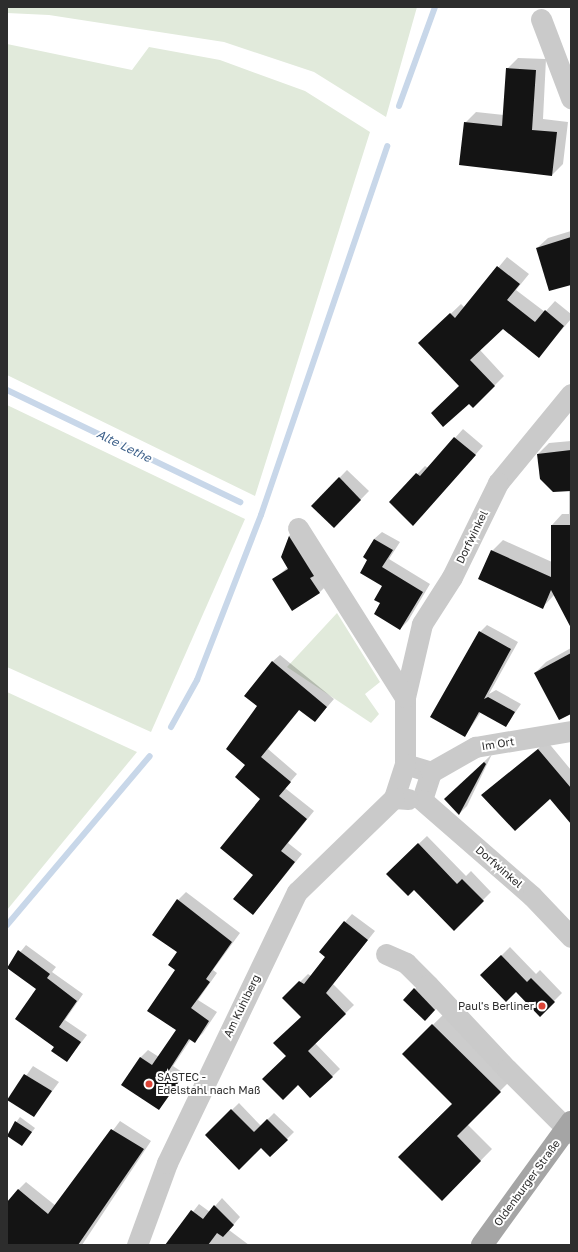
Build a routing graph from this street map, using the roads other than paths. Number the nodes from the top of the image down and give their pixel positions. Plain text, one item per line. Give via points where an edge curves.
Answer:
1 (541, 19) dead end
2 (571, 98) edge
3 (571, 394) edge
4 (298, 528) dead end
5 (405, 697) junction
6 (571, 731) edge
7 (405, 764) junction
8 (431, 772) junction
9 (394, 798) junction
10 (422, 800) junction
11 (571, 937) edge
12 (386, 954) dead end
13 (565, 1124) edge
14 (137, 1245) edge
15 (482, 1245) edge

1 - 2 street
3 - 5 street, Dorfwinkel via 498,483 452,577 422,624
4 - 5 street
5 - 7 street, Dorfwinkel
6 - 8 street, Im Ort via 475,747
7 - 8 street
7 - 9 street, Dorfwinkel
8 - 10 street
9 - 10 street
9 - 14 street, Am Kuhlberg via 297,892 168,1163
10 - 11 street, Dorfwinkel via 532,896
12 - 13 street via 406,963
13 - 15 main road, Oldenburger Straße

